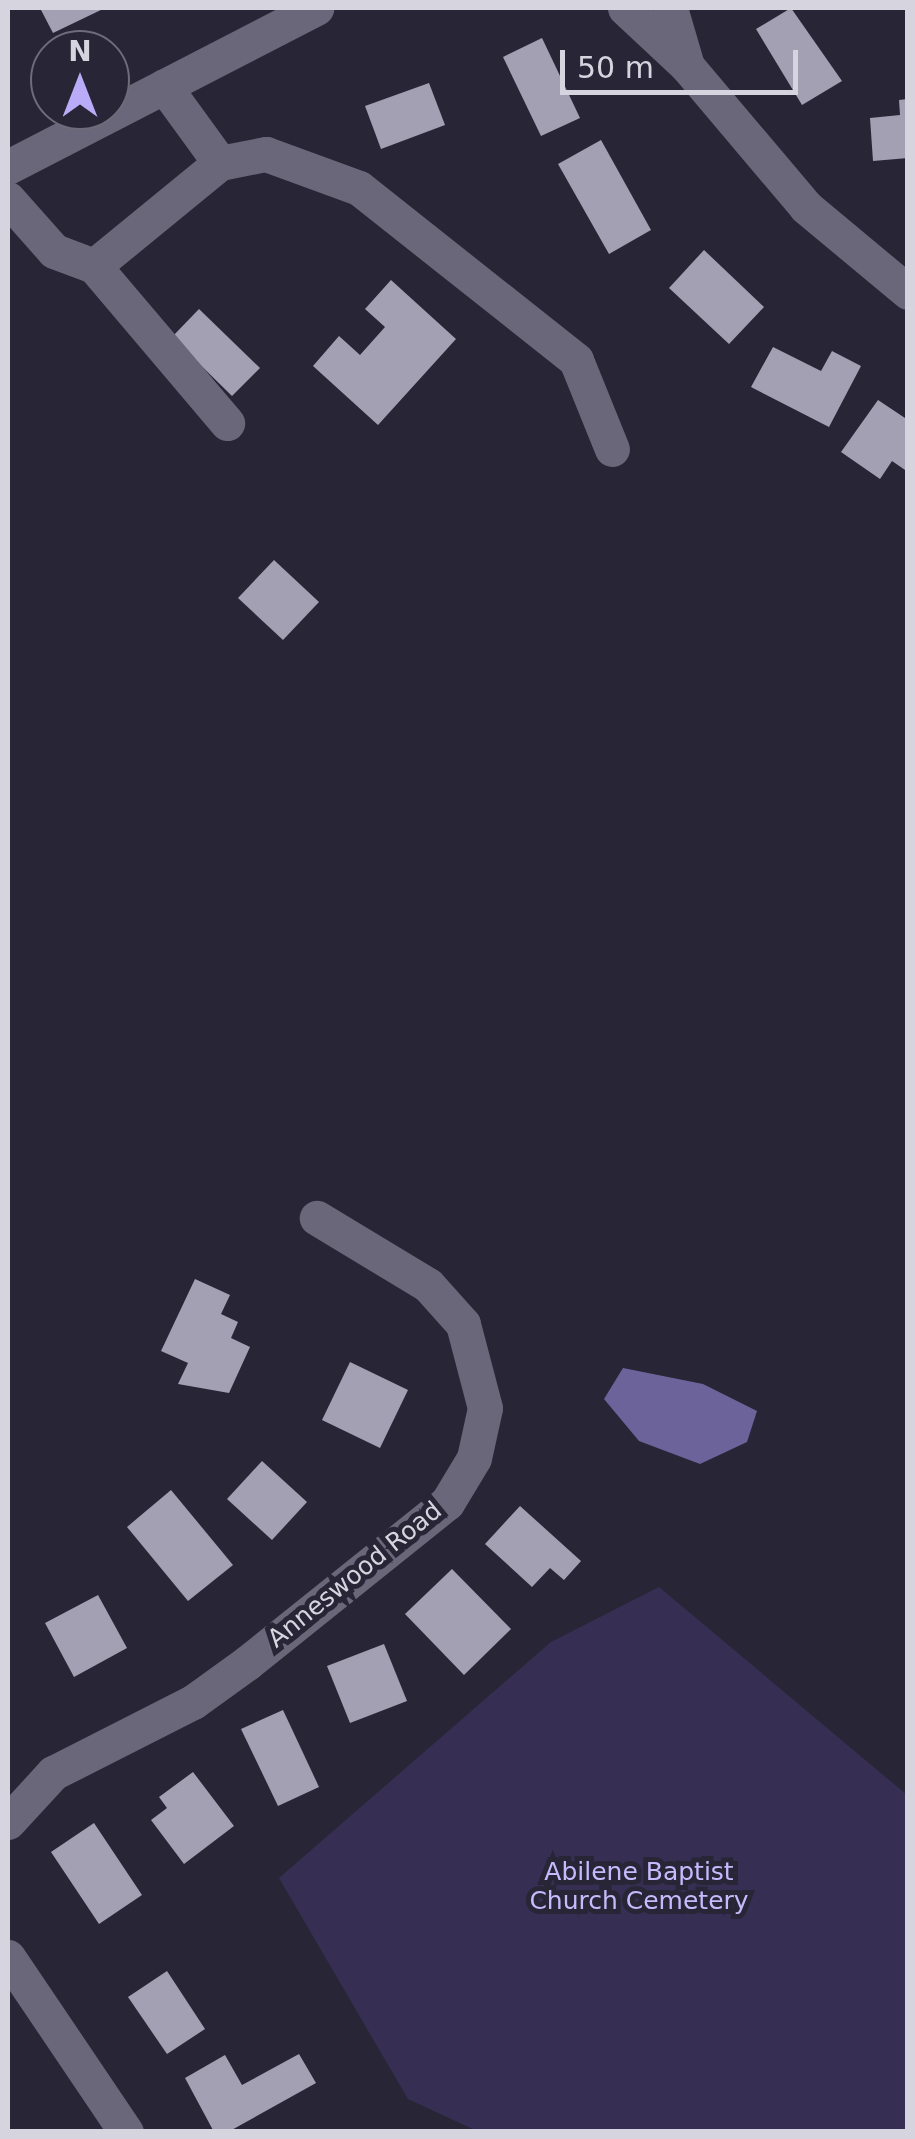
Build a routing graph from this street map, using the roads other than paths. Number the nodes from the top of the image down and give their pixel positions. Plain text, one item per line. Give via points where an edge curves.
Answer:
1 (316, 8) edge
2 (625, 8) edge
3 (670, 8) edge
4 (687, 66) junction
5 (164, 86) junction
6 (220, 163) junction
7 (8, 166) edge
8 (8, 198) edge
9 (94, 266) junction
10 (908, 292) edge
11 (228, 424) dead end
12 (612, 449) dead end
13 (317, 1218) dead end
14 (8, 1822) edge
15 (8, 1957) edge
16 (126, 2132) edge

1 - 5 street
2 - 4 street
3 - 4 street
4 - 10 street via 806,206
5 - 6 street
5 - 7 street
6 - 9 street
6 - 12 street via 266,154 359,188 576,360
8 - 9 street via 54,251
9 - 11 street
13 - 14 street, Anneswood Road via 428,1285 463,1324 484,1408 474,1458 447,1503 247,1662 194,1702 53,1773
15 - 16 street

